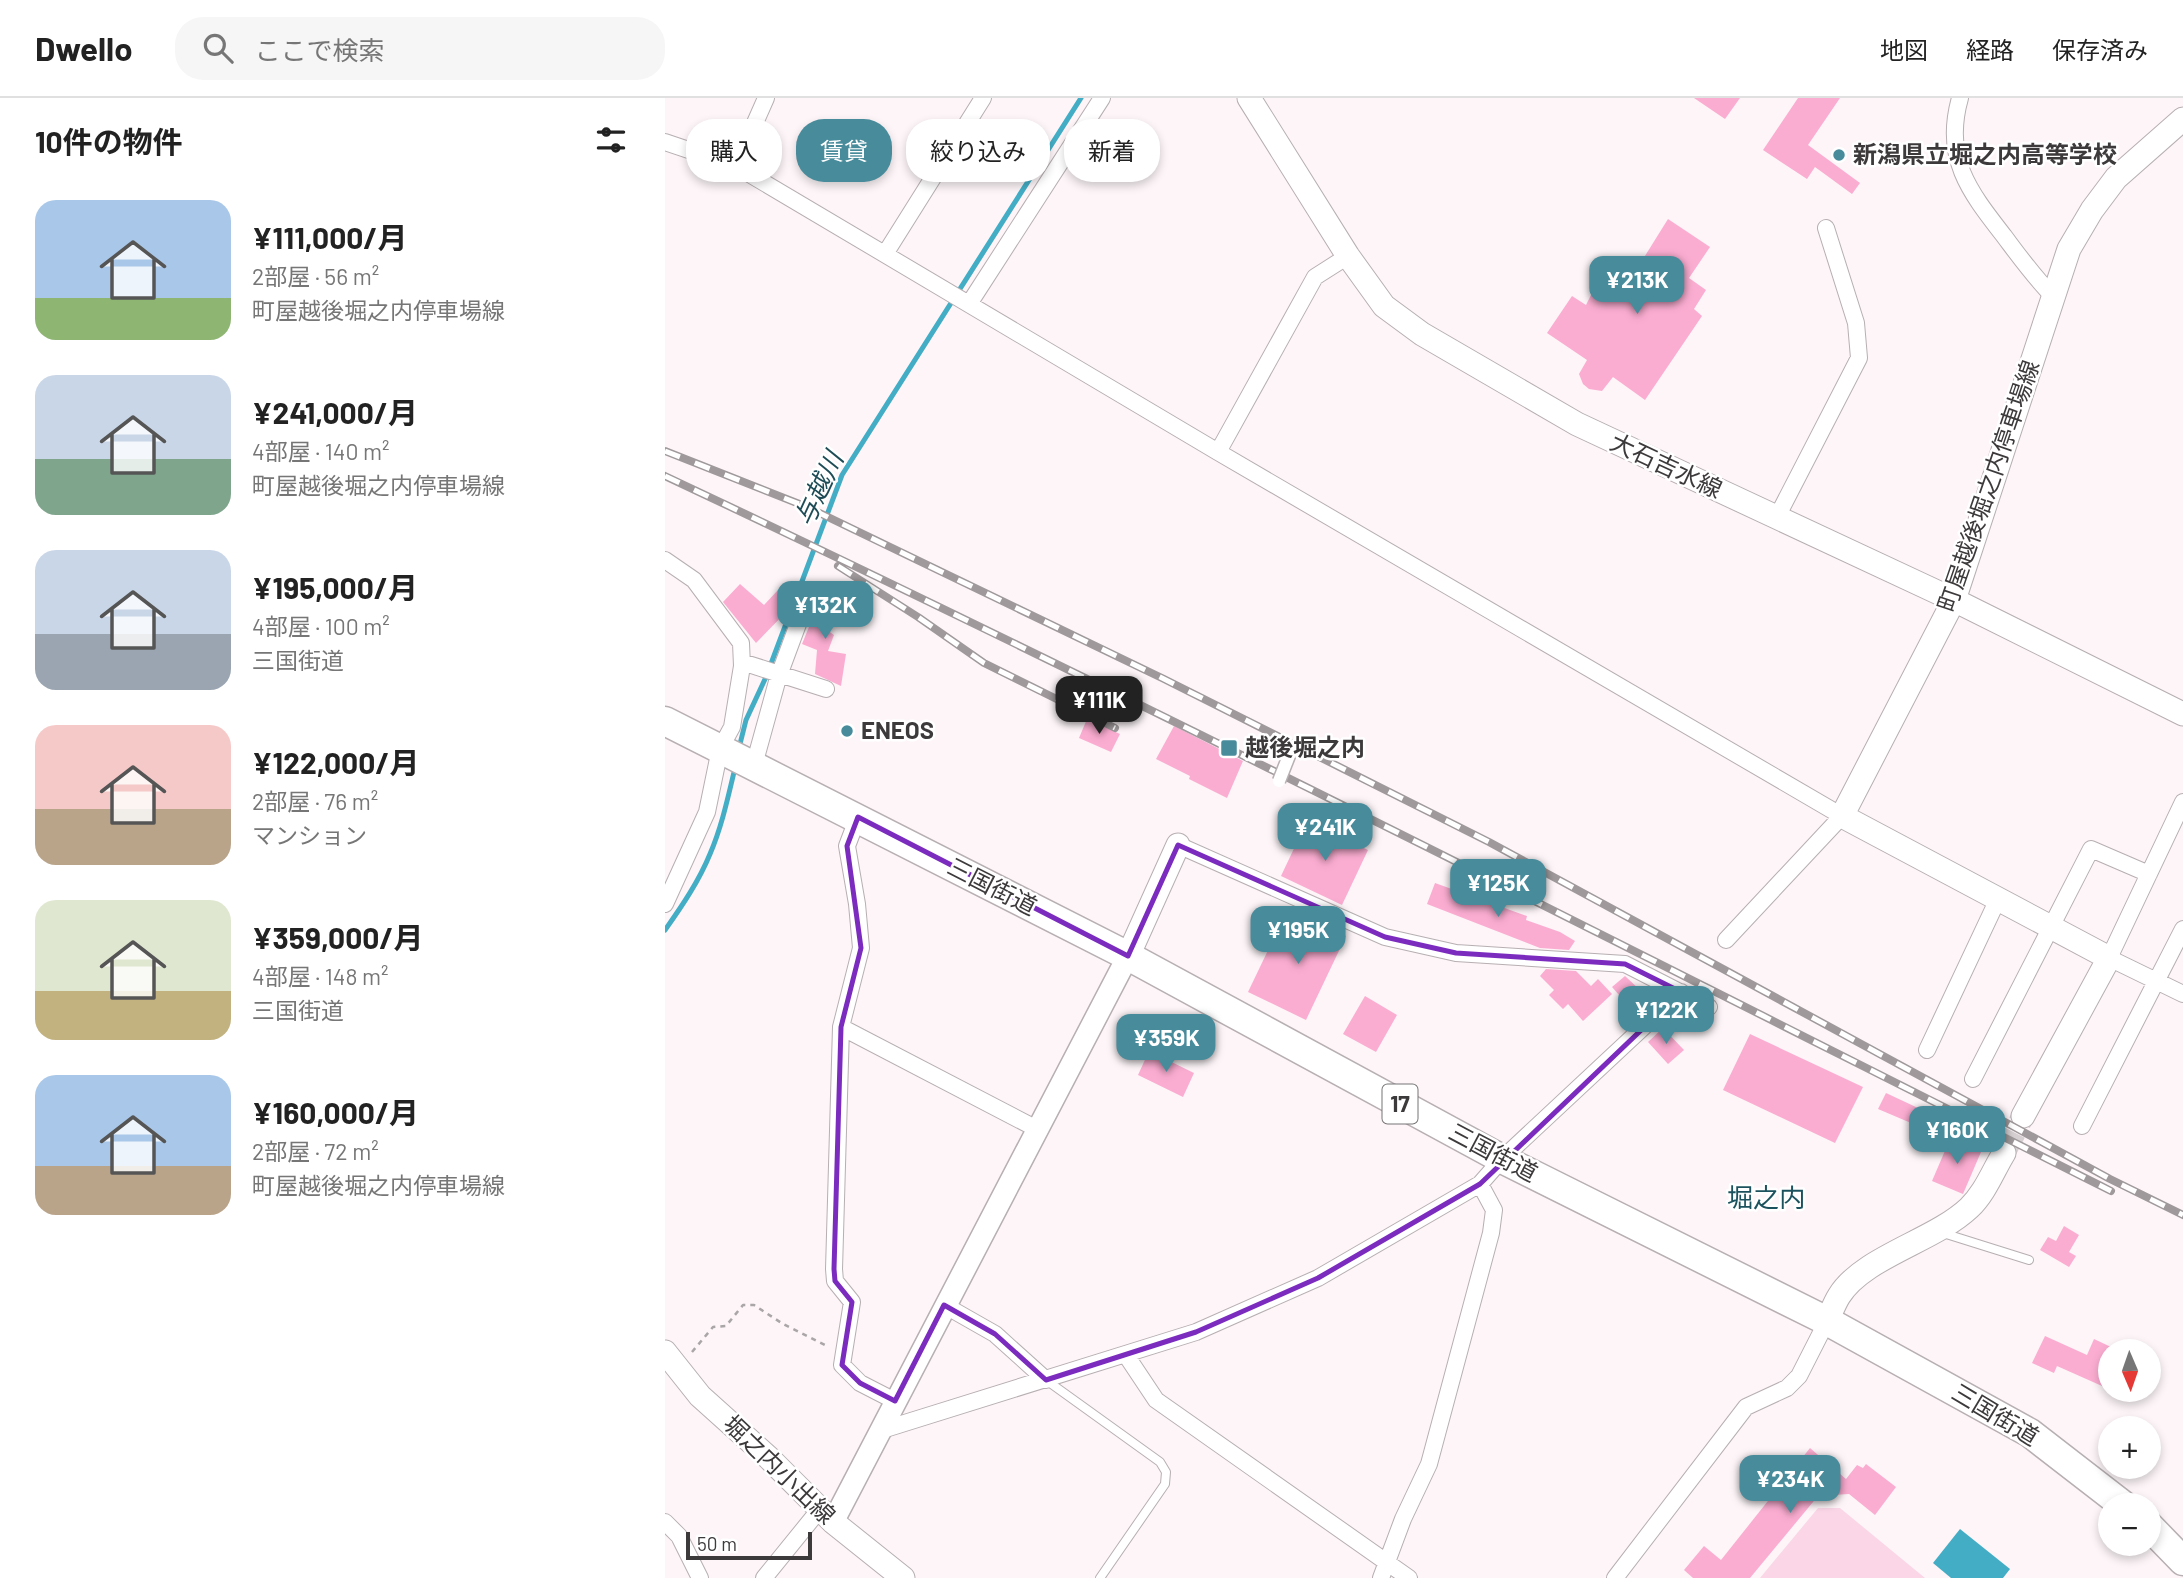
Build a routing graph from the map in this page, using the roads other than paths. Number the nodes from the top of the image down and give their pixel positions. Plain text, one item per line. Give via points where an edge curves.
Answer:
1 (766, 98) edge
2 (983, 98) edge
3 (1102, 98) edge
4 (1249, 98) edge
5 (1960, 98) edge
6 (757, 119) edge
7 (2183, 119) edge
8 (665, 142) edge
9 (686, 149) edge
10 (763, 182) edge
11 (1826, 228) dead end
12 (885, 254) junction
13 (1348, 256) junction
14 (2052, 295) junction
15 (969, 304) junction
16 (1218, 452) junction
17 (1777, 517) junction
18 (665, 560) edge
19 (1954, 600) junction
20 (801, 616) dead end
21 (750, 664) junction
22 (780, 673) junction
23 (826, 689) dead end
24 (2183, 714) edge
25 (665, 721) edge
26 (1292, 748) dead end
27 (720, 749) junction
28 (754, 765) junction
29 (1279, 781) dead end
30 (2183, 802) edge
31 (1842, 816) junction
32 (857, 817) junction
33 (1178, 845) joint
34 (2149, 874) junction
35 (1998, 899) junction
36 (665, 904) edge
37 (2052, 928) junction
38 (2183, 929) edge
39 (1726, 940) dead end
40 (1128, 956) junction
41 (2109, 958) junction
42 (2158, 981) junction
43 (1681, 992) junction
44 (2183, 994) edge
45 (1709, 1007) dead end
46 (841, 1027) junction
47 (1927, 1050) dead end
48 (1973, 1079) dead end
49 (2023, 1116) tunnel mouth
50 (2082, 1126) dead end
51 (1037, 1129) junction
52 (2004, 1153) tunnel mouth
53 (1502, 1159) junction
54 (1480, 1184) junction
55 (1936, 1231) junction
56 (2029, 1261) dead end
57 (944, 1305) junction
58 (1827, 1321) junction
59 (1126, 1355) junction
60 (671, 1360) edge
61 (1045, 1380) junction
62 (895, 1401) junction
63 (879, 1431) junction
64 (2108, 1493) edge
65 (826, 1515) junction
66 (665, 1522) edge
67 (2161, 1539) edge
68 (2183, 1561) edge
69 (1384, 1570) edge
70 (700, 1578) edge
71 (764, 1578) edge
72 (902, 1578) edge
73 (1100, 1578) edge
74 (1409, 1578) edge
75 (1615, 1578) edge

1 - 6 street
2 - 12 street
3 - 15 street
4 - 13 main road, 大石吉水線
5 - 14 street via 1953,133 1962,175
7 - 14 main road, 町屋越後堀之内停車場線 via 2116,178 2092,210 2069,249
8 - 9 street
10 - 12 street
11 - 17 street via 1856,323 1859,358
12 - 15 street
13 - 16 street via 1315,278
13 - 17 main road, 大石吉水線 via 1384,306 1422,334 1577,424
14 - 19 main road, 町屋越後堀之内停車場線
15 - 16 street
16 - 31 street
17 - 19 main road, 大石吉水線
18 - 21 street via 694,580 741,643
19 - 24 main road, 大石吉水線
19 - 31 main road, 町屋越後堀之内停車場線
20 - 22 street
21 - 22 street
21 - 27 street via 732,727
22 - 23 street
22 - 28 street
25 - 27 highway, 三国街道 / 17
26 - 29 street, bridge
27 - 28 highway, 三国街道 / 17
27 - 36 street via 706,812
28 - 32 highway, 三国街道 / 17
30 - 34 street
31 - 35 main road
31 - 39 street
32 - 40 highway, 三国街道 / 17
32 - 46 street via 847,846 861,948
33 - 40 main road
33 - 43 street via 1385,937 1456,953 1625,964
34 - 37 street via 2091,849
34 - 41 street
35 - 37 main road
35 - 47 street
37 - 41 main road
37 - 48 street
38 - 42 street
40 - 51 street
40 - 53 highway, 三国街道 / 17
41 - 42 street
41 - 49 main road
42 - 44 street
42 - 50 street
43 - 45 street
43 - 53 street
46 - 51 street
46 - 62 street via 834,1269 835,1281 852,1302 842,1365 860,1383
51 - 57 street
52 - 55 main road via 1969,1208
53 - 54 street
53 - 58 highway, 三国街道 / 17
54 - 59 street via 1318,1278 1196,1332
54 - 69 street via 1494,1210 1491,1233 1429,1464
55 - 56 lane
55 - 58 main road via 1864,1271 1839,1295
57 - 61 street via 995,1334
57 - 62 street
58 - 64 highway, 三国街道 / 17 via 2030,1433
58 - 75 street via 1799,1376 1787,1388 1746,1406
59 - 61 street
59 - 69 street via 1156,1400
60 - 65 main road, 堀之内小出線 via 700,1396
61 - 63 street
61 - 73 lane via 1160,1462 1166,1472 1165,1483
62 - 63 street
63 - 65 street
65 - 71 street
65 - 72 main road, 堀之内小出線
66 - 70 street via 679,1536
67 - 68 highway
69 - 74 street

